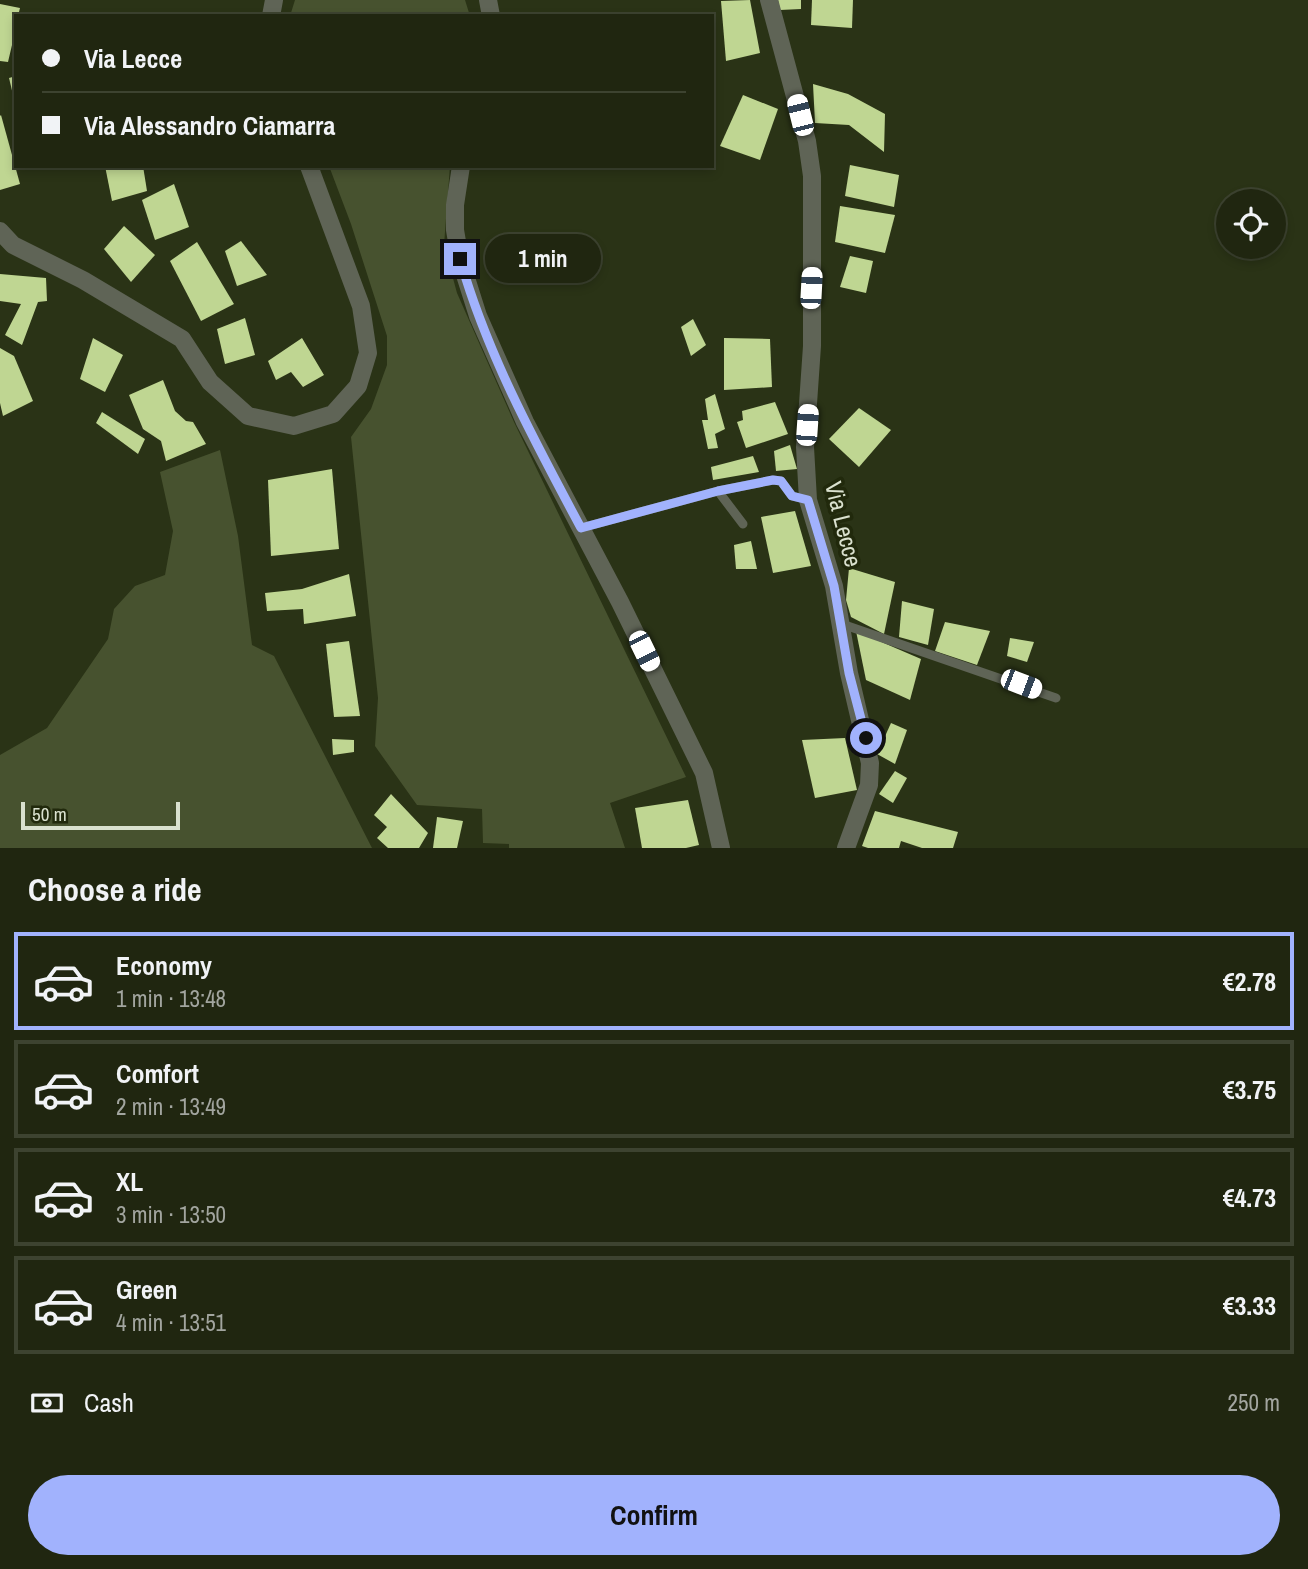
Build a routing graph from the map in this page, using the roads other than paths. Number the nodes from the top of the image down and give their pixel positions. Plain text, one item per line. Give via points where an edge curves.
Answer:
1 (769, 0) edge
2 (310, 168) edge
3 (461, 168) edge
4 (0, 230) edge
5 (718, 491) junction
6 (808, 500) junction
7 (743, 524) dead end
8 (581, 528) junction
9 (839, 623) junction
10 (1056, 698) dead end
11 (722, 848) edge
12 (846, 848) edge

1 - 6 street, Via Lecce via 812,176 812,346 805,447
2 - 4 street via 361,306 368,353 358,386 333,414 294,426 248,416 211,382 182,338 13,244
3 - 8 street via 455,230 478,316 525,422
5 - 6 lane via 773,480 781,481 792,496
5 - 7 lane
5 - 8 lane
6 - 9 street, Via Lecce via 834,586
8 - 11 street via 704,773
9 - 10 lane
9 - 12 street, Via Lecce via 870,763 869,785

